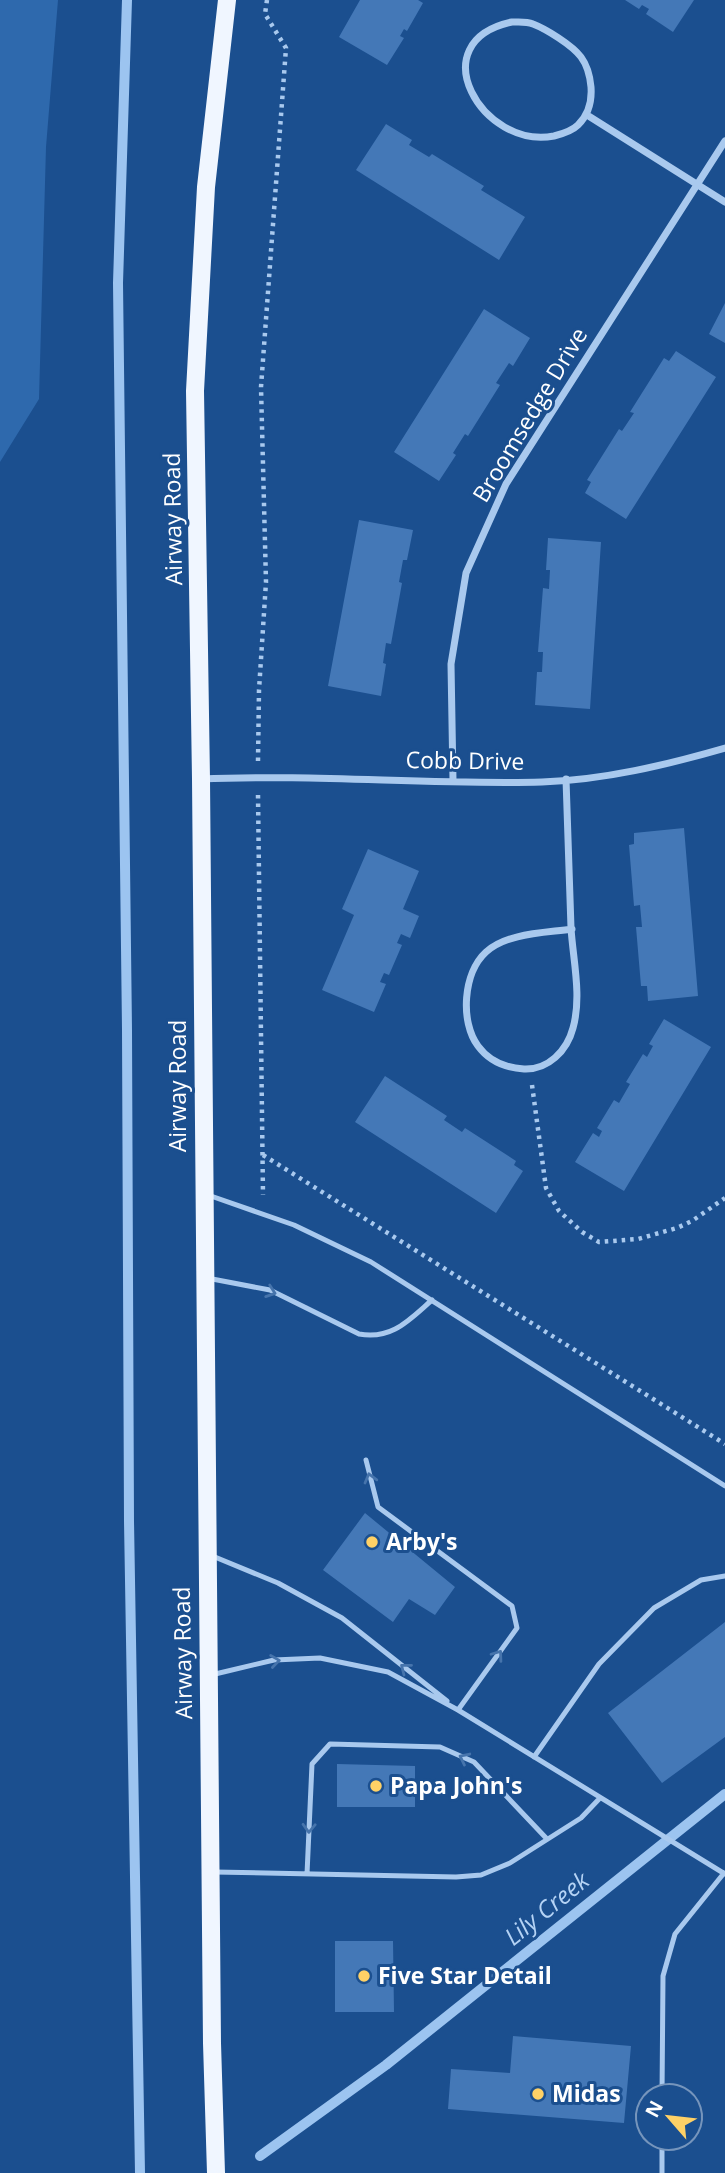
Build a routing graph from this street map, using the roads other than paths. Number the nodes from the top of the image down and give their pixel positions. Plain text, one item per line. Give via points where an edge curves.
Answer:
1 (226, 0) edge
2 (587, 115) junction
3 (725, 141) edge
4 (696, 185) junction
5 (725, 202) edge
6 (725, 748) edge
7 (201, 779) junction
8 (566, 779) junction
9 (453, 780) junction
10 (572, 929) junction
11 (203, 1193) junction
12 (204, 1278) junction
13 (432, 1300) junction
14 (366, 1460) dead end
15 (725, 1486) edge
16 (207, 1553) junction
17 (725, 1576) edge
18 (208, 1676) junction
19 (458, 1710) junction
20 (534, 1757) junction
21 (600, 1798) junction
22 (547, 1839) junction
23 (211, 1872) junction
24 (724, 1873) edge
25 (307, 1874) junction
26 (662, 2082) edge
27 (662, 2152) edge
28 (215, 2172) edge
29 (662, 2173) edge

1 - 7 main road, Airway Road via 206,187 195,391
2 - 2 street via 592,96 589,74 580,56 555,35 531,23 512,22 493,26 477,38 465,73 470,93 503,125 524,136 542,138 576,127
2 - 4 street
3 - 4 street, Broomsedge Drive
4 - 5 street
4 - 9 street, Broomsedge Drive via 506,484 466,573 451,664
6 - 8 street, Cobb Drive via 613,774
7 - 9 street, Cobb Drive
7 - 11 main road, Airway Road
8 - 9 street, Cobb Drive
8 - 10 street
10 - 10 street via 577,998 573,1029 563,1050 549,1063 531,1069 511,1068 493,1060 477,1045 469,1017 467,987 472,967 486,951 506,940
11 - 12 main road, Airway Road
11 - 13 lane via 294,1225 371,1262
12 -> 13 lane via 270,1290 359,1335 373,1337 397,1330
12 - 16 main road, Airway Road
13 - 15 lane
19 -> 14 lane via 517,1628 512,1606 378,1507
16 - 18 main road, Airway Road
19 -> 16 lane via 342,1618 278,1583
17 - 20 lane via 701,1580 654,1608 599,1664
18 -> 19 lane via 274,1660 320,1658 388,1672
18 - 23 main road, Airway Road
19 - 20 lane
20 - 21 lane
21 - 22 lane via 581,1818
21 - 24 lane
22 - 25 lane via 481,1875
22 -> 25 lane via 474,1762 440,1746 330,1744 312,1764
23 - 25 lane
23 - 28 main road, Airway Road
24 - 26 lane via 675,1934 663,1976
27 - 29 lane

